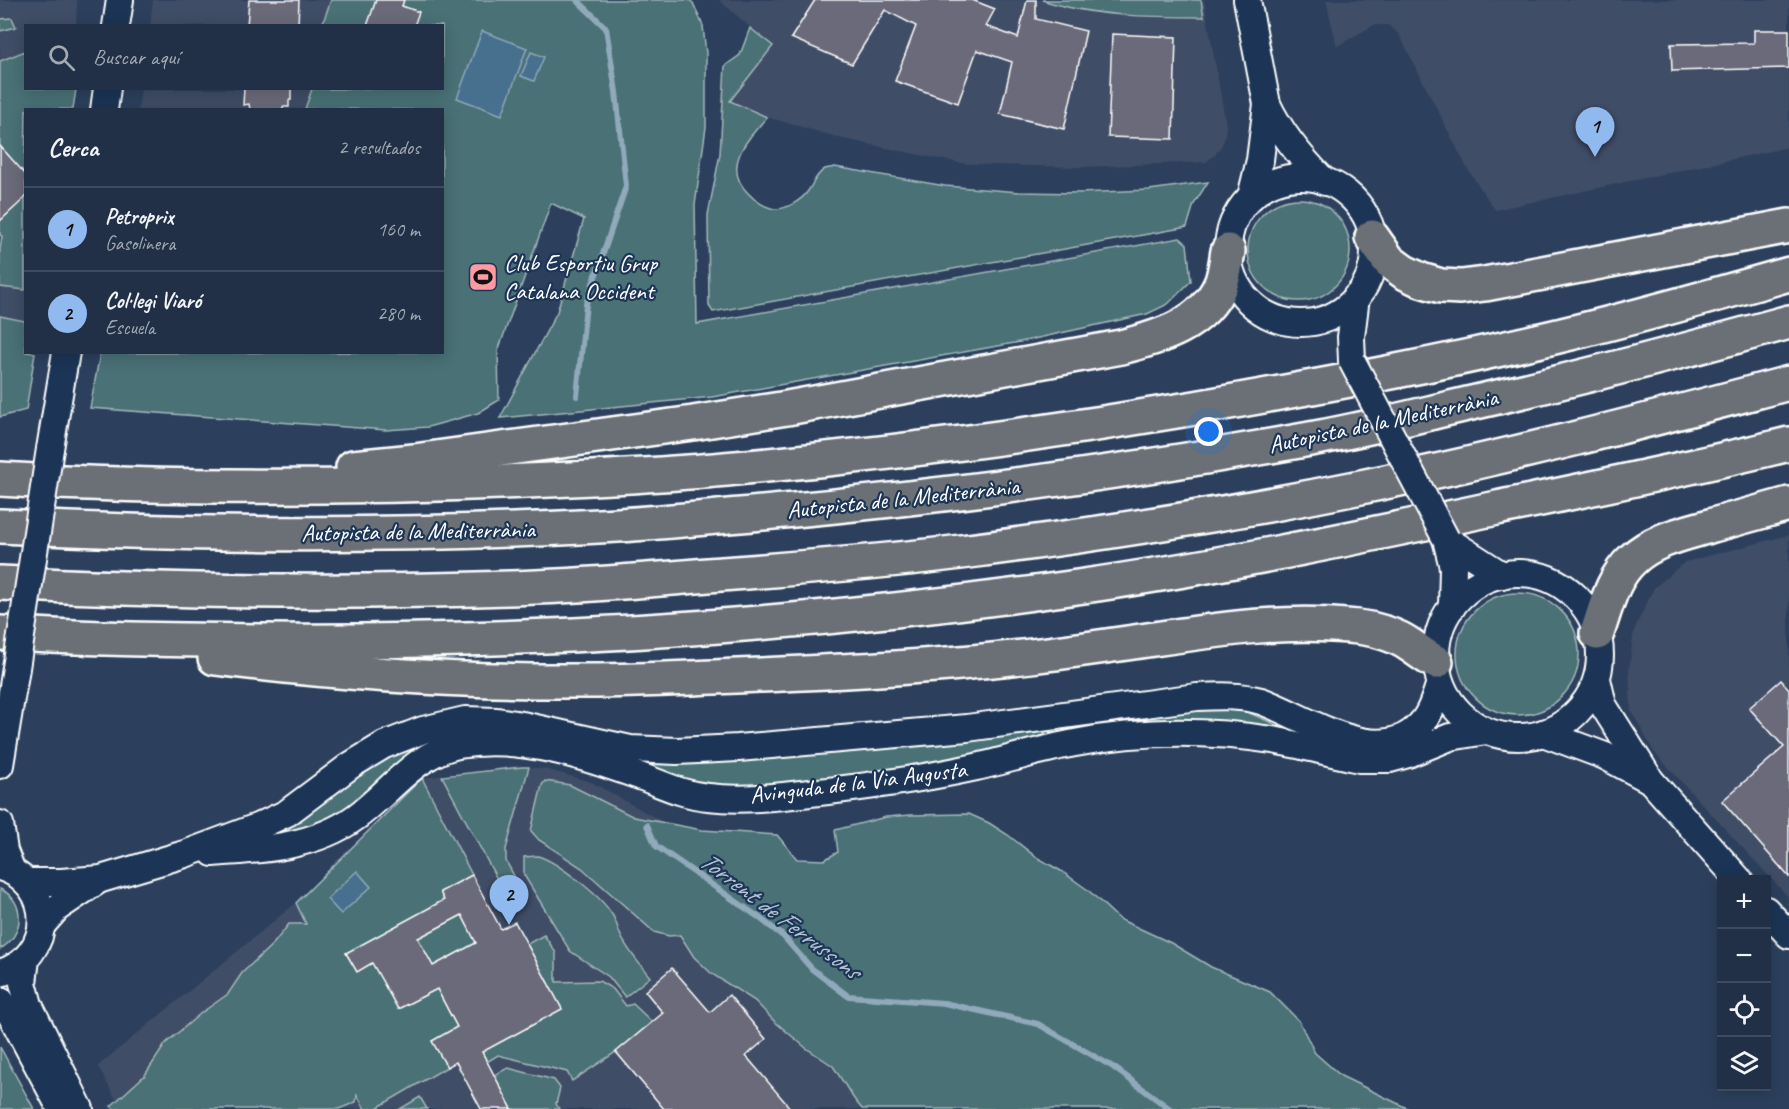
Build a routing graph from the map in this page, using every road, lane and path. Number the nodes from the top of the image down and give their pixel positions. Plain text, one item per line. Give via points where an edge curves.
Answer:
1 (120, 0) edge
2 (1247, 0) edge
3 (116, 24) edge
4 (107, 90) edge
5 (1267, 104) junction
6 (104, 108) edge
7 (1324, 182) junction
8 (1251, 197) junction
9 (1789, 226) edge
10 (1372, 237) junction
11 (1228, 252) junction
12 (1789, 274) edge
13 (1356, 297) junction
14 (1789, 321) edge
15 (1305, 322) junction
16 (66, 354) edge
17 (1352, 361) junction
18 (1789, 382) edge
19 (1789, 444) edge
20 (15, 480) edge
21 (1789, 504) edge
22 (0, 526) edge
23 (1446, 539) junction
24 (1502, 575) junction
25 (0, 583) edge
26 (1452, 607) junction
27 (0, 633) edge
28 (1597, 633) junction
29 (82, 638) junction
30 (1438, 672) junction
31 (1597, 679) junction
32 (1486, 731) junction
33 (1543, 733) junction
34 (0, 765) edge
35 (1652, 781) junction
36 (0, 824) edge
37 (185, 855) junction
38 (13, 874) edge
39 (1735, 875) edge
40 (101, 879) junction
41 (1771, 915) edge
42 (42, 925) junction
43 (1789, 935) edge
44 (26, 959) junction
45 (0, 973) edge
46 (0, 1000) edge
47 (61, 1109) edge
48 (80, 1109) edge

1 - 3 street
2 - 5 street
4 - 6 street
5 - 7 street via 1290,144
5 - 8 street
7 - 8 street via 1289,179 1271,184
7 - 10 street via 1356,203
8 - 11 street via 1233,225
9 - 10 highway via 1461,286 1441,286 1404,272 1389,261
10 - 13 street via 1372,265 1365,286
11 - 15 street via 1234,278 1249,301 1271,316
11 - 20 highway via 1222,282 1214,297 1188,323 1156,338 1121,347 716,419 403,462 324,469
12 - 20 highway via 1586,329 1421,366 1101,424 907,450 733,469 425,485 235,486
13 - 15 street via 1329,317
13 - 17 street
14 - 22 highway, Autopista de la Mediterrània via 1581,377 1325,436 1108,473 923,496 620,525 432,532 213,534
15 - 17 street via 1328,336
16 - 34 street, bridge
17 - 23 street, bridge
18 - 25 highway via 1562,442 1359,488 1156,524 951,554 538,587 226,592
19 - 29 highway via 1617,484 1208,566 1080,587 900,609 702,627 491,639 371,642
21 - 28 highway via 1682,534 1646,549 1633,558 1613,586
23 - 24 street
23 - 26 street via 1453,567
24 - 26 street via 1474,586
24 - 28 street via 1532,574 1561,585 1583,606
26 - 30 street via 1438,633
27 - 29 highway
28 - 31 street
29 - 30 highway via 273,666 396,675 603,681 952,663 1096,648 1235,627 1330,625 1386,633 1409,644
30 - 32 street via 1448,699 1460,714
30 - 37 street, Avinguda de la Via Augusta via 1425,719 1405,737 1387,742 1352,739 1258,701 1219,696 967,728 677,751 630,749 522,725 465,720 384,745 286,813
31 - 33 street via 1574,716
31 - 35 street via 1603,705
32 - 33 street via 1519,737
32 - 37 street, Avinguda de la Via Augusta via 1450,737 1408,754 1374,760 1231,735 1190,732 1118,737 886,784 751,798 693,795 582,758 510,742 486,742 455,746 423,761 356,817 316,838 257,850
33 - 35 street via 1605,756
35 - 39 street
36 - 38 street
37 - 40 street, Avinguda de la Via Augusta
38 - 40 street, Avinguda de la Via Augusta via 61,882
38 - 42 street via 37,897
40 - 42 street, Avinguda de la Via Augusta via 57,908
41 - 43 street
42 - 44 street via 37,943
44 - 45 street
44 - 48 street via 23,983 29,1005
46 - 47 street

